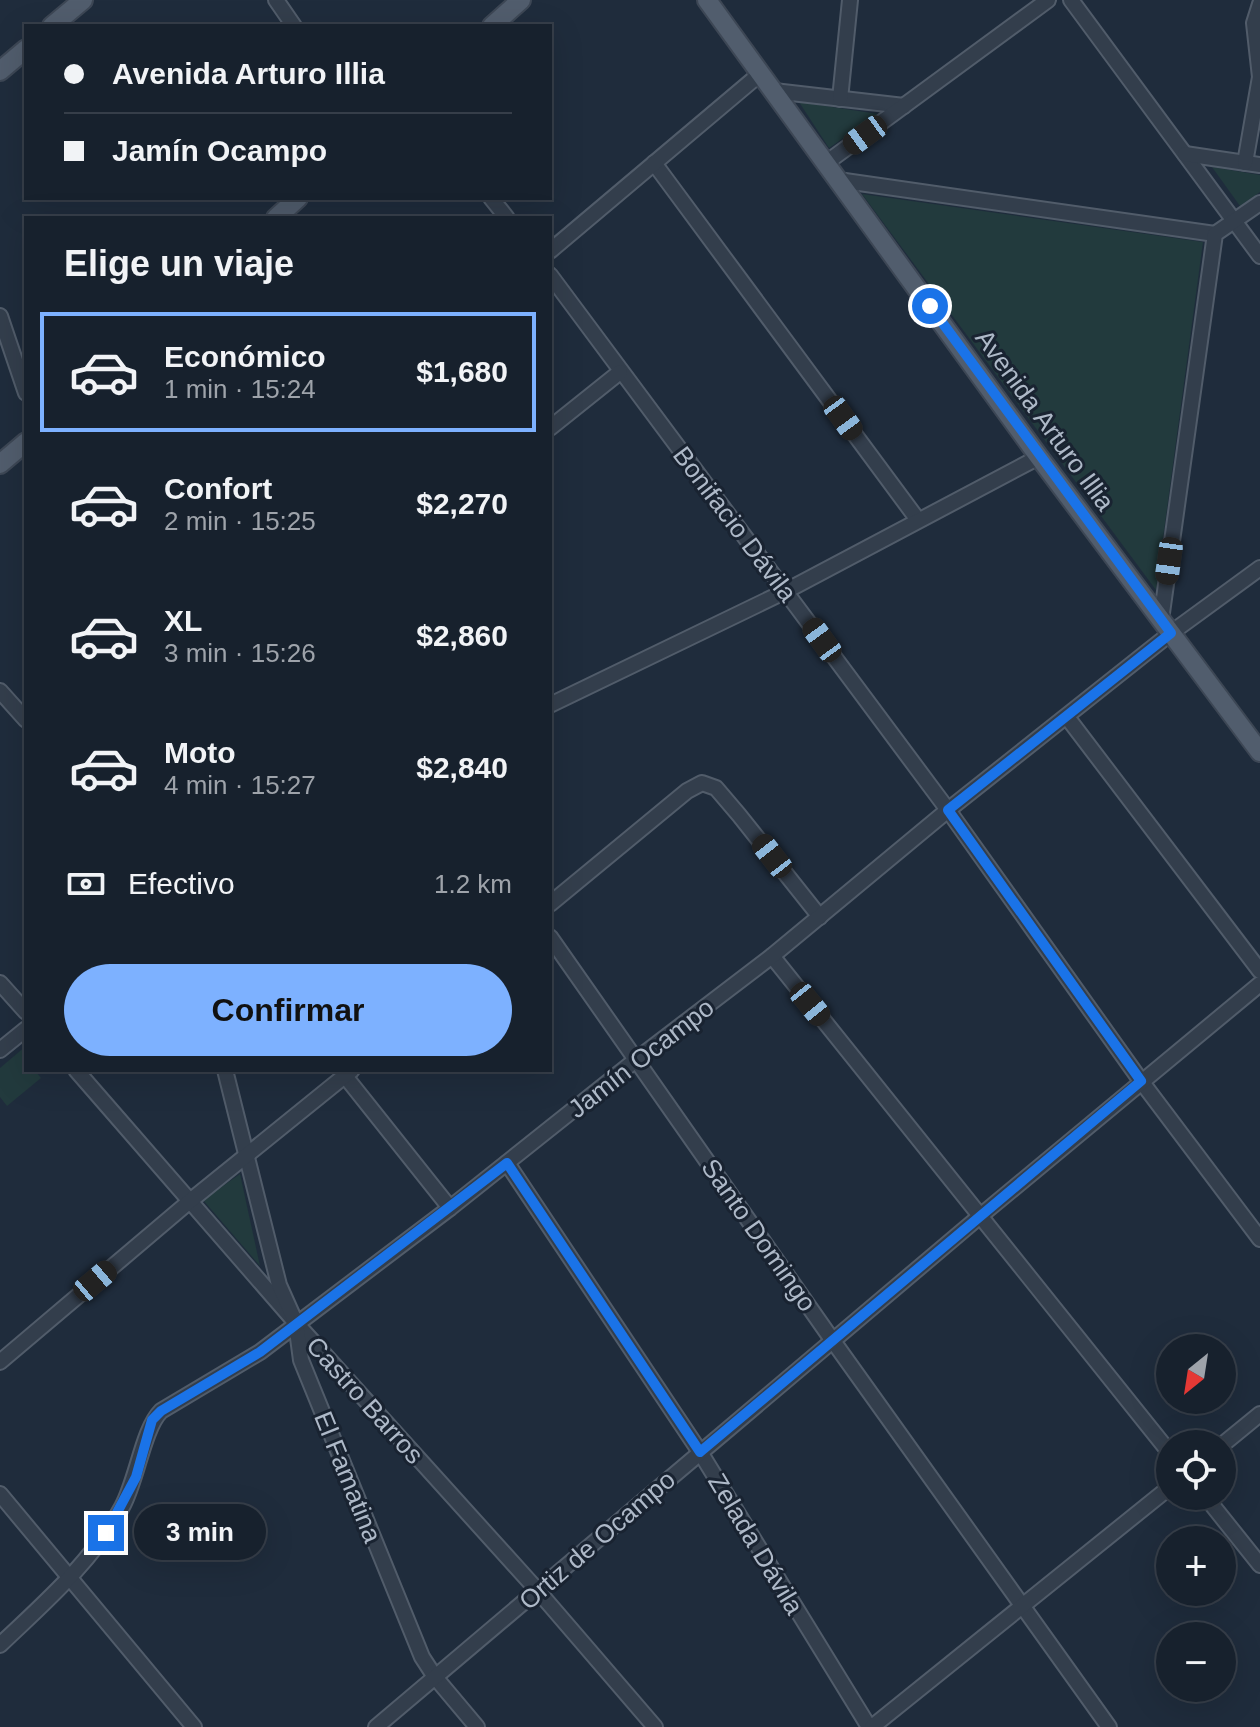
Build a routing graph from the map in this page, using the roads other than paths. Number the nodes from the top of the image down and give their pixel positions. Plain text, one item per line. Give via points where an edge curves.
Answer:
1 (83, 0) edge
2 (276, 0) edge
3 (521, 0) edge
4 (707, 0) edge
5 (1048, 0) edge
6 (1071, 0) edge
7 (847, 2) edge
8 (1260, 4) edge
9 (54, 24) edge
10 (293, 24) edge
11 (494, 24) edge
12 (24, 51) edge
13 (0, 71) edge
14 (761, 73) junction
15 (774, 91) junction
16 (840, 99) junction
17 (904, 106) junction
18 (1185, 154) junction
19 (654, 163) junction
20 (826, 163) junction
21 (1253, 164) edge
22 (838, 180) junction
23 (296, 200) edge
24 (493, 200) edge
25 (1260, 203) edge
26 (278, 216) edge
27 (505, 216) edge
28 (1234, 221) junction
29 (1215, 234) junction
30 (552, 249) edge
31 (1258, 249) edge
32 (552, 278) edge
33 (0, 316) edge
34 (620, 372) junction
35 (24, 387) edge
36 (552, 426) edge
37 (24, 444) edge
38 (1039, 457) junction
39 (0, 464) edge
40 (918, 520) junction
41 (1260, 568) edge
42 (786, 591) junction
43 (1166, 627) junction
44 (0, 691) edge
45 (552, 704) edge
46 (1067, 717) junction
47 (24, 718) edge
48 (1260, 752) edge
49 (948, 810) junction
50 (552, 902) edge
51 (820, 917) junction
52 (552, 940) edge
53 (772, 956) junction
54 (1260, 971) edge
55 (0, 983) edge
56 (1260, 984) edge
57 (24, 1010) edge
58 (24, 1031) edge
59 (0, 1050) edge
60 (637, 1059) junction
61 (78, 1072) edge
62 (226, 1072) edge
63 (349, 1073) edge
64 (1141, 1081) junction
65 (246, 1154) junction
66 (507, 1163) junction
67 (190, 1201) junction
68 (450, 1208) junction
69 (979, 1217) junction
70 (1260, 1239) edge
71 (296, 1323) junction
72 (833, 1341) junction
73 (0, 1362) edge
74 (1260, 1414) edge
75 (1236, 1434) edge
76 (1156, 1436) edge
77 (700, 1452) junction
78 (0, 1494) edge
79 (1156, 1498) edge
80 (1216, 1510) edge
81 (1260, 1565) edge
82 (71, 1579) junction
83 (538, 1591) junction
84 (1023, 1606) junction
85 (0, 1645) edge
86 (435, 1677) junction
87 (194, 1727) edge
88 (376, 1727) edge
89 (477, 1727) edge
90 (655, 1727) edge
91 (870, 1727) edge
92 (1109, 1727) edge

1 - 9 main road
2 - 10 street
3 - 11 main road
4 - 14 main road, Avenida Arturo Illia
5 - 17 street
6 - 18 street
7 - 16 street
8 - 21 street via 1254,23 1260,77
12 - 13 main road
14 - 15 main road, Avenida Arturo Illia
14 - 19 street
15 - 16 street
15 - 20 main road, Avenida Arturo Illia
16 - 17 street
17 - 20 street
18 - 21 street
18 - 28 street
19 - 30 street
19 - 40 street
20 - 22 main road, Avenida Arturo Illia
22 - 29 street
22 - 38 main road, Avenida Arturo Illia
23 - 26 main road
24 - 27 street
25 - 28 street
28 - 29 street
28 - 31 street
29 - 43 street
32 - 34 street, Bonifacio Dávila
33 - 35 street
34 - 36 street
34 - 42 street, Bonifacio Dávila
37 - 39 main road
38 - 40 street
38 - 43 main road, Avenida Arturo Illia
40 - 42 street
41 - 43 street, Jamín Ocampo
42 - 45 street
42 - 49 street, Bonifacio Dávila
43 - 46 street, Jamín Ocampo
43 - 48 main road, Avenida Arturo Illia
44 - 47 street
46 - 49 street, Jamín Ocampo
46 - 54 street
49 - 51 street, Jamín Ocampo
49 - 64 street, Bonifacio Dávila
50 - 51 street via 702,783 716,788
51 - 53 street, Jamín Ocampo
52 - 60 street, Santo Domingo
53 - 60 street, Jamín Ocampo
53 - 69 street
55 - 57 street
56 - 64 street, Ortiz de Ocampo
58 - 59 street
60 - 66 street, Jamín Ocampo
60 - 72 street, Santo Domingo
61 - 67 street, Castro Barros
62 - 65 street, El Famatina
63 - 65 street
63 - 68 street
64 - 69 street, Ortiz de Ocampo
64 - 70 street, Bonifacio Dávila
65 - 67 street
65 - 71 street, El Famatina via 279,1285
66 - 68 street, Jamín Ocampo
66 - 77 street, Zelada Dávila
67 - 71 street, Castro Barros
67 - 73 street
68 - 71 street, Jamín Ocampo
69 - 72 street, Ortiz de Ocampo
69 - 76 street
71 - 82 street, Jamín Ocampo via 152,1420 123,1506
71 - 83 street, Castro Barros
71 - 86 street, El Famatina via 301,1360 422,1657
72 - 77 street, Ortiz de Ocampo
72 - 84 street, Santo Domingo
74 - 75 street
77 - 83 street, Ortiz de Ocampo
77 - 91 street, Zelada Dávila
78 - 82 street
79 - 84 street
80 - 81 street
82 - 85 street, Jamín Ocampo
82 - 87 street
83 - 86 street, Ortiz de Ocampo
83 - 90 street, Castro Barros
84 - 91 street
84 - 92 street, Santo Domingo
86 - 88 street, Ortiz de Ocampo
86 - 89 street, El Famatina

